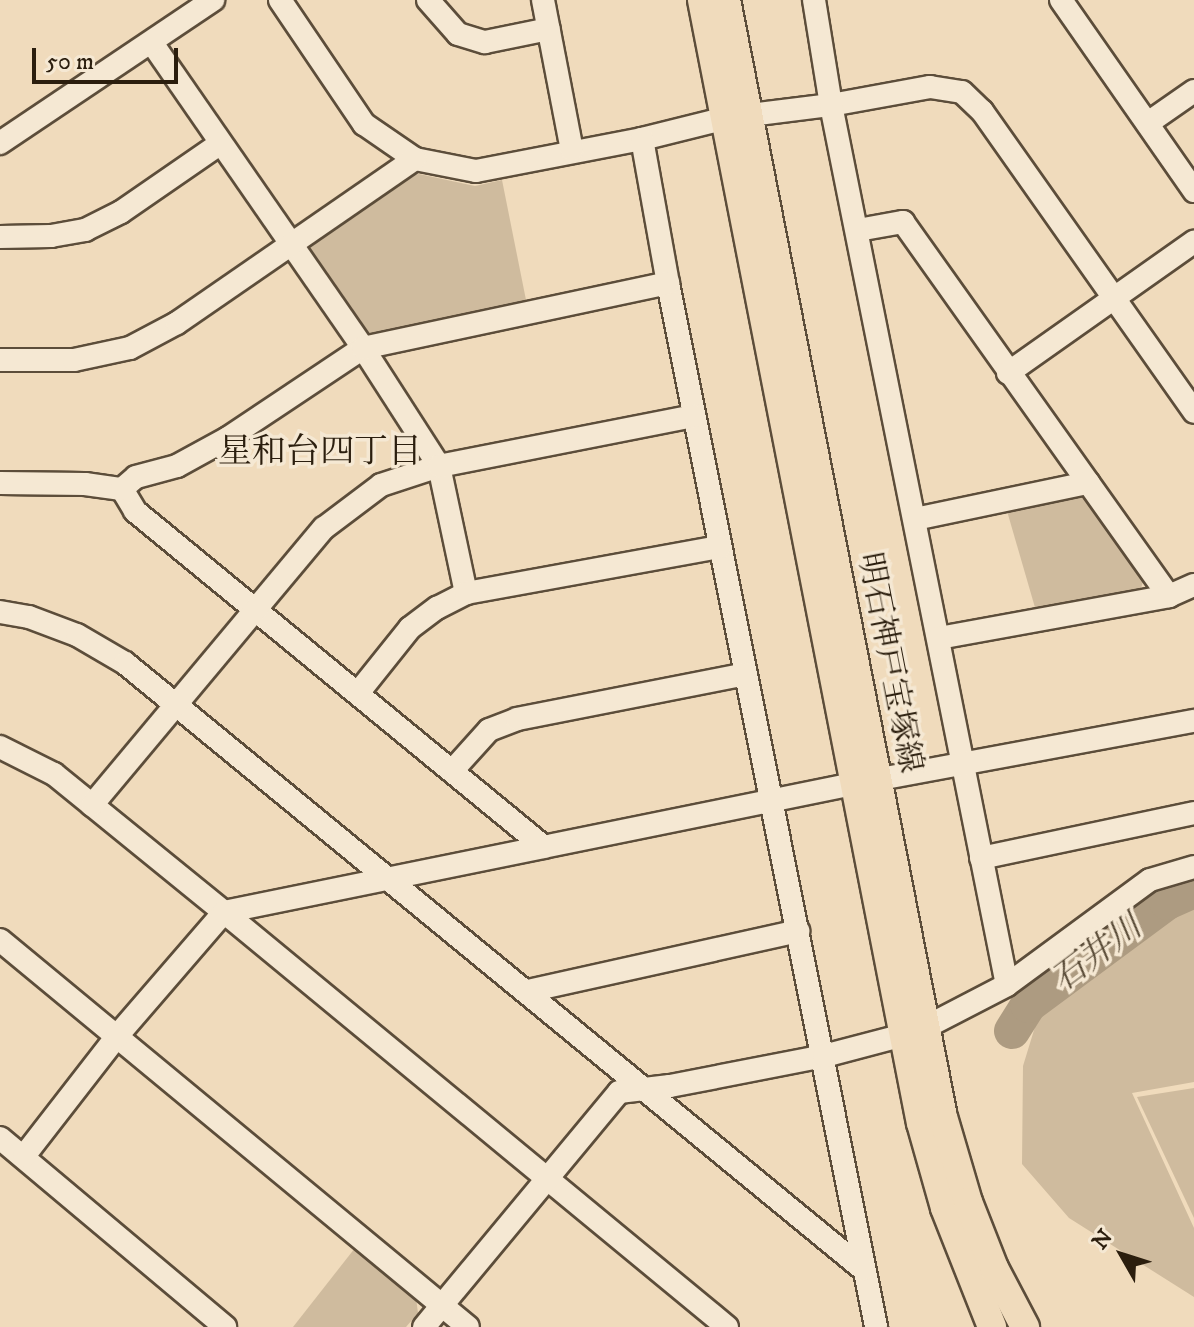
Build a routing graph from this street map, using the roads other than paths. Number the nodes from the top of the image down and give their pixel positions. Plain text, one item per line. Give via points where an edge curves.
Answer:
1 (213, 0) edge
2 (280, 0) edge
3 (428, 0) edge
4 (543, 0) edge
5 (702, 0) edge
6 (726, 0) edge
7 (814, 0) edge
8 (1061, 0) edge
9 (549, 29) junction
10 (152, 43) junction
11 (1194, 91) edge
12 (831, 105) junction
13 (738, 117) junction
14 (1148, 123) junction
15 (642, 139) junction
16 (0, 143) edge
17 (221, 143) junction
18 (572, 150) junction
19 (415, 159) junction
20 (1194, 191) edge
21 (858, 230) junction
22 (0, 237) edge
23 (1194, 242) edge
24 (291, 244) junction
25 (668, 283) junction
26 (1113, 299) junction
27 (363, 348) junction
28 (0, 360) edge
29 (1008, 373) junction
30 (1194, 412) edge
31 (694, 416) junction
32 (439, 466) junction
33 (0, 483) edge
34 (1088, 483) junction
35 (122, 489) junction
36 (915, 519) junction
37 (720, 547) junction
38 (1194, 585) edge
39 (466, 593) junction
40 (1169, 596) junction
41 (256, 609) junction
42 (0, 612) edge
43 (939, 638) junction
44 (746, 674) junction
45 (358, 693) junction
46 (176, 704) junction
47 (1194, 721) edge
48 (0, 747) edge
49 (961, 765) junction
50 (452, 771) junction
51 (865, 782) junction
52 (771, 802) junction
53 (92, 805) junction
54 (1194, 813) edge
55 (544, 847) junction
56 (981, 858) junction
57 (1194, 867) edge
58 (391, 878) junction
59 (224, 912) junction
60 (798, 931) junction
61 (0, 940) edge
62 (1007, 985) junction
63 (528, 991) junction
64 (915, 1031) junction
65 (117, 1036) junction
66 (824, 1056) junction
67 (643, 1087) junction
68 (0, 1138) edge
69 (24, 1156) junction
70 (548, 1178) junction
71 (863, 1269) junction
72 (441, 1305) junction
73 (225, 1327) edge
74 (424, 1327) edge
75 (468, 1327) edge
76 (727, 1327) edge
77 (876, 1327) edge
78 (992, 1327) edge
79 (1025, 1327) edge

1 - 10 street
2 - 19 street via 364,124
3 - 9 street via 458,34 485,42
4 - 9 street
5 - 13 main road, 明石神戸宝塚線
6 - 13 main road, 明石神戸宝塚線
7 - 12 street
8 - 14 street
9 - 18 street
10 - 16 street
10 - 17 street
11 - 14 street
12 - 13 street
12 - 21 street
12 - 26 street via 930,87 962,92 982,111
13 - 15 street
13 - 51 main road, 明石神戸宝塚線
14 - 20 street
15 - 18 street
15 - 25 street
17 - 22 street via 121,212 85,230
17 - 24 street
18 - 19 street via 476,171
19 - 24 street
21 - 29 street via 903,222
21 - 36 street
23 - 26 street
24 - 27 street
24 - 28 street via 177,323 130,348 74,360
25 - 27 street
25 - 31 street
26 - 29 street
26 - 30 street
27 - 32 street
27 - 35 street via 228,438 177,466 136,477
29 - 34 street
31 - 32 street
31 - 37 street
32 - 39 street
32 - 41 street via 381,485 324,528
33 - 35 street
34 - 36 street
34 - 40 street
35 - 41 street via 135,511
36 - 43 street
37 - 39 street
37 - 44 street
38 - 40 street
39 - 45 street via 410,628
40 - 43 street
41 - 45 street
41 - 46 street
42 - 46 street via 77,635 125,663
43 - 49 street
44 - 50 street via 517,719 489,730
44 - 52 street
45 - 50 street
46 - 53 street
46 - 58 street
47 - 49 street
48 - 53 street via 54,774
49 - 51 street
49 - 56 street
50 - 55 street
51 - 52 street
51 - 64 main road, 明石神戸宝塚線
52 - 55 street
52 - 60 street
53 - 59 street
54 - 56 street
55 - 58 street
56 - 62 street
57 - 62 street via 1150,880
58 - 59 street
58 - 63 street
59 - 65 street
59 - 70 street
60 - 63 street
60 - 66 street
61 - 65 street
62 - 64 street
63 - 67 street
64 - 66 street
64 - 78 main road, 明石神戸宝塚線 via 921,1123 945,1208
64 - 79 main road, 明石神戸宝塚線 via 968,1202
65 - 69 street
65 - 72 street
66 - 67 street
66 - 71 street
67 - 70 street via 619,1092
67 - 71 street
68 - 69 street
69 - 73 street
70 - 72 street
70 - 76 street
71 - 77 street
72 - 74 street
72 - 75 street

